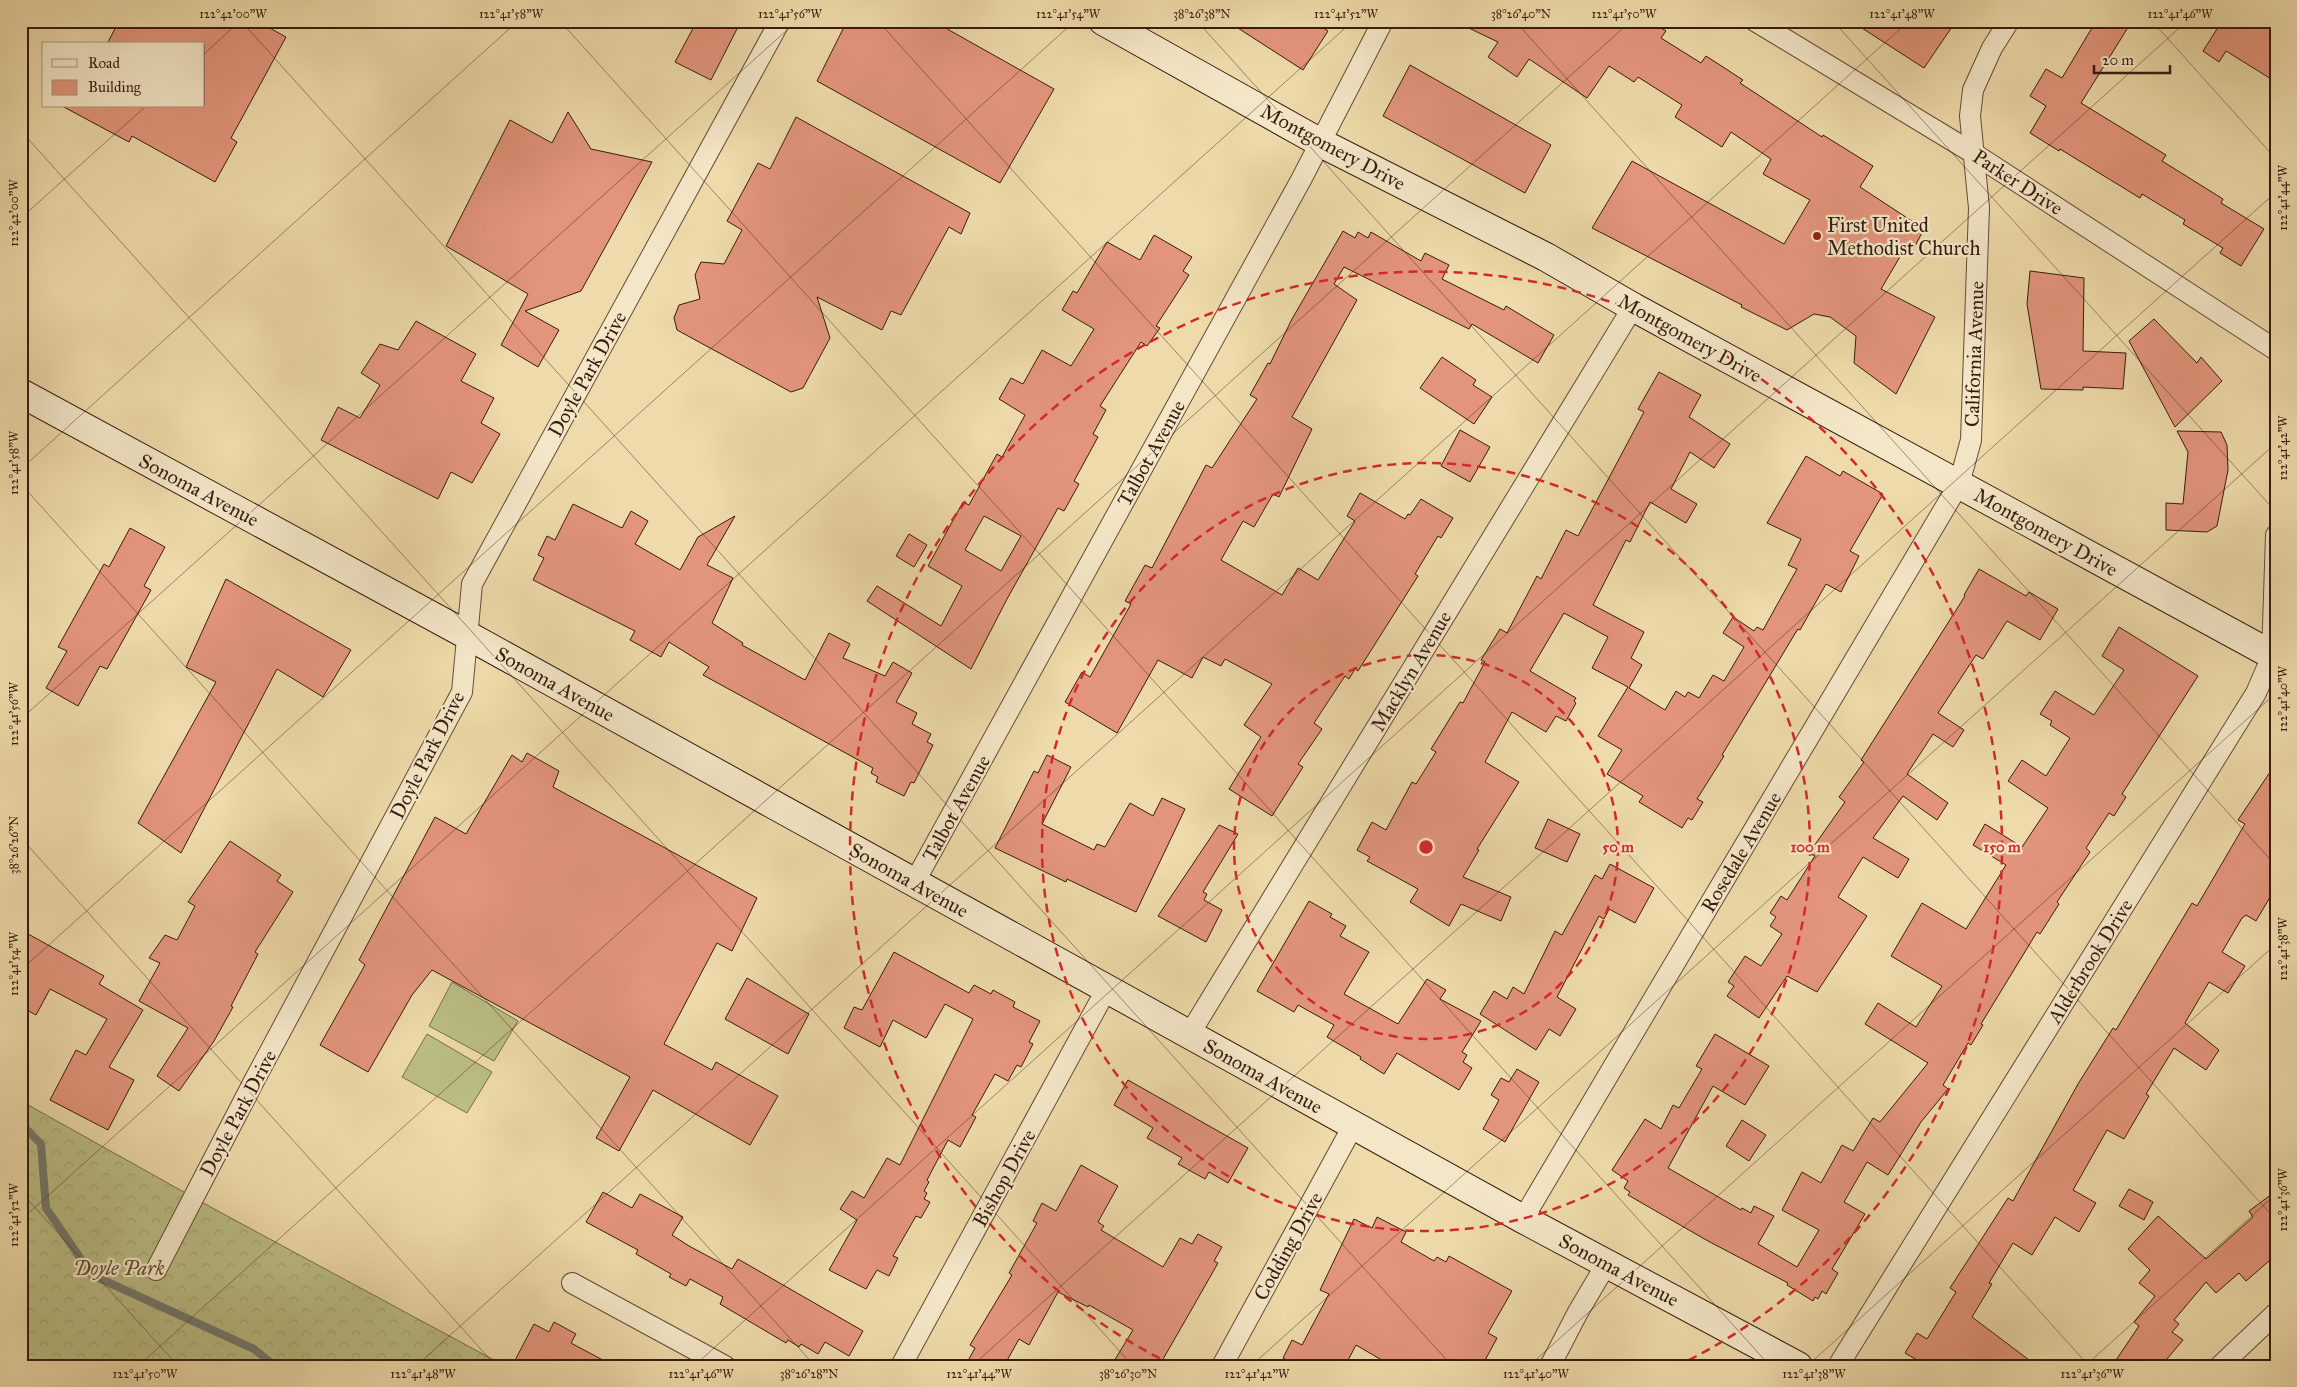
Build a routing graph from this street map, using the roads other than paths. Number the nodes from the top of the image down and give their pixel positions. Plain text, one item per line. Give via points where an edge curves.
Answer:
1 (780, 21) edge
2 (1103, 21) edge
3 (1383, 21) edge
4 (1756, 21) edge
5 (2009, 21) edge
6 (1321, 143) junction
7 (1973, 153) junction
8 (1633, 307) junction
9 (2276, 350) edge
10 (21, 393) edge
11 (1959, 484) junction
12 (2276, 535) edge
13 (467, 635) junction
14 (2274, 656) edge
15 (914, 883) junction
16 (1106, 990) junction
17 (1189, 1035) junction
18 (1353, 1126) junction
19 (1523, 1219) junction
20 (1607, 1263) junction
21 (156, 1270) dead end
22 (572, 1283) dead end
23 (2276, 1313) edge
24 (726, 1366) edge
25 (901, 1366) edge
26 (1222, 1366) edge
27 (1550, 1366) edge
28 (1798, 1366) edge
29 (1838, 1366) edge
30 (2220, 1366) edge

1 - 13 street, Doyle Park Drive via 472,584
2 - 6 street, Montgomery Drive
3 - 6 street, Talbot Avenue
4 - 7 street, Parker Drive
5 - 7 street, California Avenue via 1992,48 1973,90 1970,116
6 - 8 street, Montgomery Drive via 1546,257
6 - 15 street, Talbot Avenue
7 - 9 street, Parker Drive
7 - 11 street, California Avenue via 1979,208 1973,412 1971,440
8 - 11 street, Montgomery Drive
8 - 17 street, Macklyn Avenue
10 - 13 street, Sonoma Avenue
11 - 14 street, Montgomery Drive
11 - 19 street, Rosedale Avenue
12 - 14 street, Alderbrook Drive
13 - 15 street, Sonoma Avenue
13 - 21 street, Doyle Park Drive via 462,692
14 - 29 street, Alderbrook Drive via 2256,693
15 - 16 street, Sonoma Avenue
16 - 17 street, Sonoma Avenue
16 - 25 street, Bishop Drive
17 - 18 street, Sonoma Avenue
18 - 19 street, Sonoma Avenue
18 - 26 street, Codding Drive
19 - 20 street, Sonoma Avenue
20 - 27 street
20 - 28 street, Sonoma Avenue
22 - 24 street
23 - 30 street

